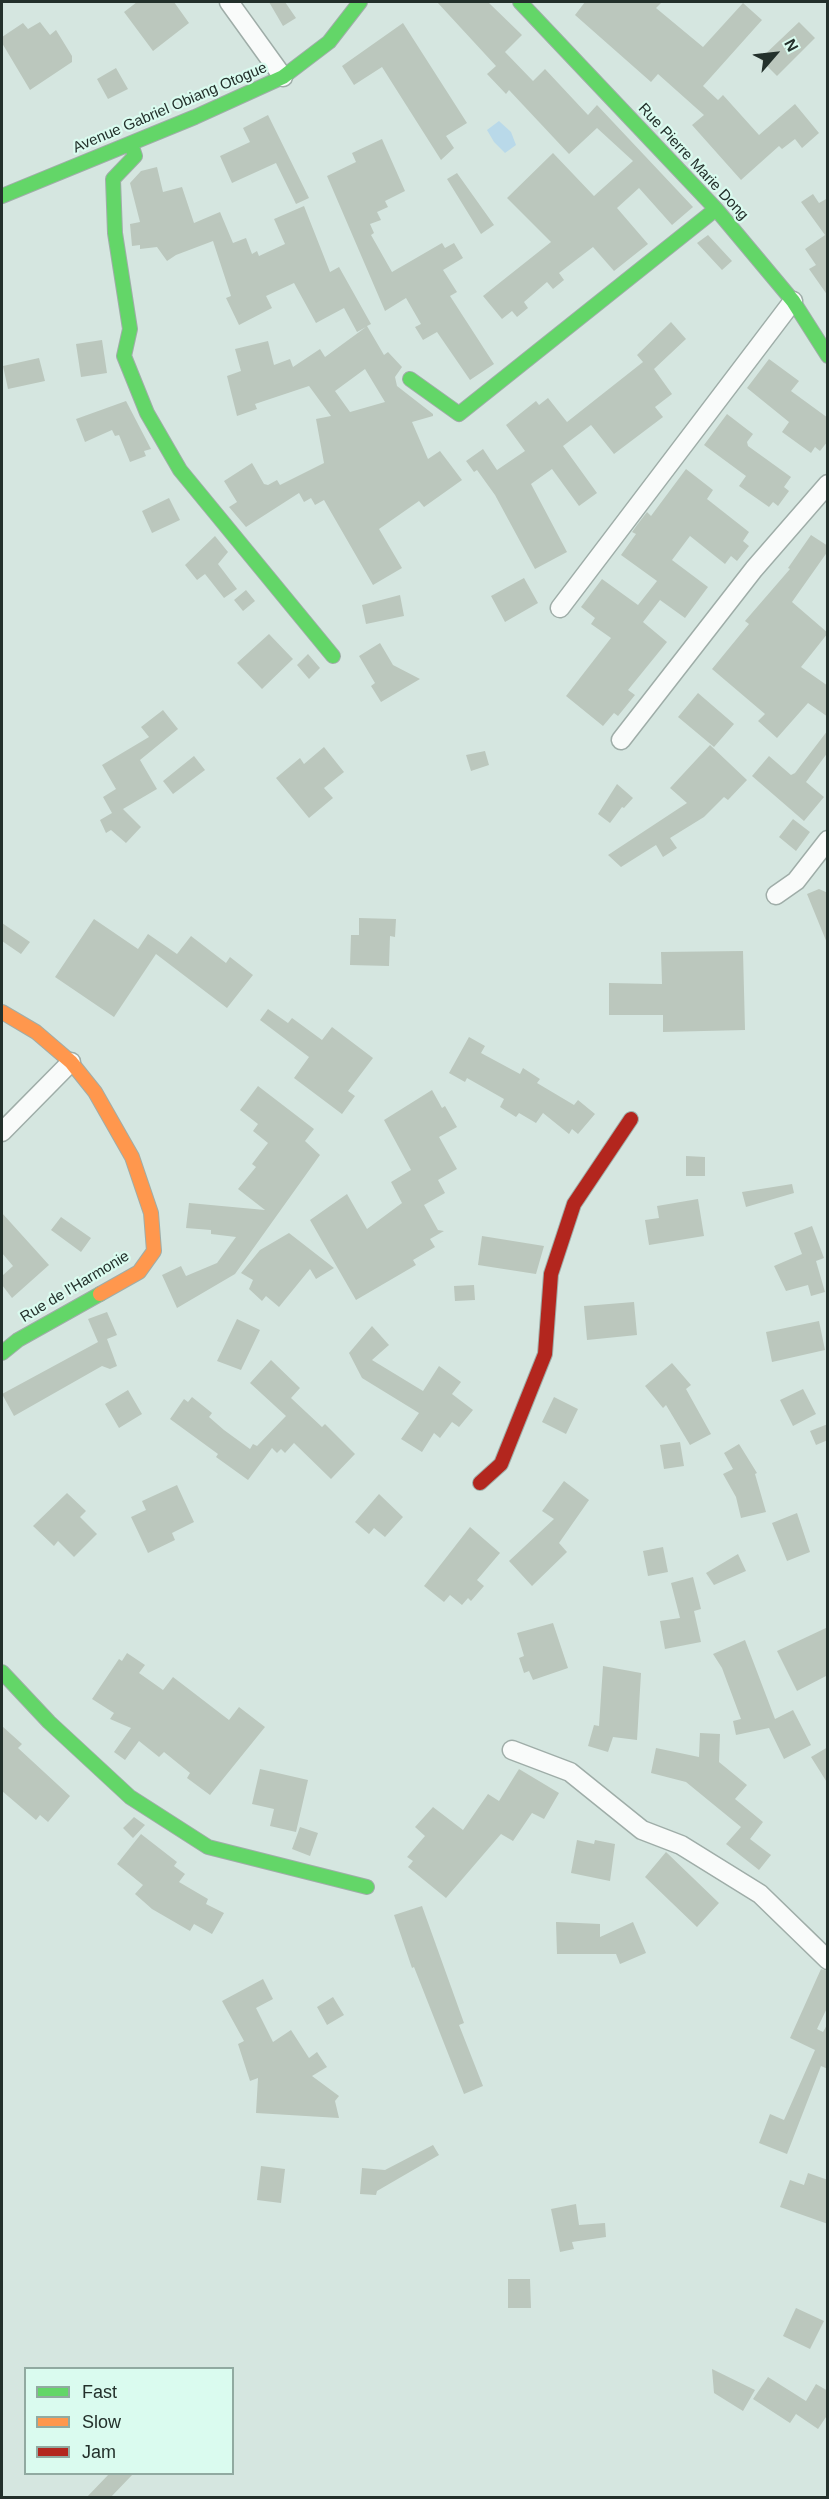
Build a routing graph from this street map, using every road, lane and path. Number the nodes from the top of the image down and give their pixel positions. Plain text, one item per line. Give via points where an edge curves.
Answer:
1 (229, 2) edge
2 (360, 2) edge
3 (520, 2) edge
4 (284, 77) junction
5 (130, 144) junction
6 (2, 196) edge
7 (716, 209) junction
8 (793, 301) junction
9 (828, 356) edge
10 (410, 379) dead end
11 (828, 484) edge
12 (560, 608) dead end
13 (333, 656) dead end
14 (621, 740) dead end
15 (828, 840) edge
16 (776, 895) dead end
17 (2, 1012) edge
18 (70, 1062) junction
19 (631, 1119) dead end
20 (2, 1132) edge
21 (2, 1353) edge
22 (480, 1483) dead end
23 (2, 1672) edge
24 (512, 1750) dead end
25 (367, 1887) dead end
26 (828, 1960) edge

1 - 4 street
2 - 4 street, Avenue Gabriel Obiang Otogue via 329,42
3 - 7 street, Rue Pierre Marie Dong
4 - 5 street, Avenue Gabriel Obiang Otogue
5 - 6 street, Avenue Gabriel Obiang Otogue
5 - 13 street via 135,156 113,179 115,234 130,329 124,356 147,413 180,470
7 - 8 street, Rue Pierre Marie Dong
7 - 10 street via 459,414
8 - 9 street, Rue Pierre Marie Dong
8 - 12 street
11 - 14 street via 754,569
15 - 16 street via 796,881
17 - 18 street, Rue de l'Harmonie via 36,1032
18 - 20 street
18 - 21 street, Rue de l'Harmonie via 95,1092 132,1157 151,1213 154,1251 139,1272 18,1340
19 - 22 street via 574,1204 551,1274 545,1354 501,1464
23 - 25 street via 130,1797 208,1847
24 - 26 street via 570,1772 642,1830 681,1845 760,1894

